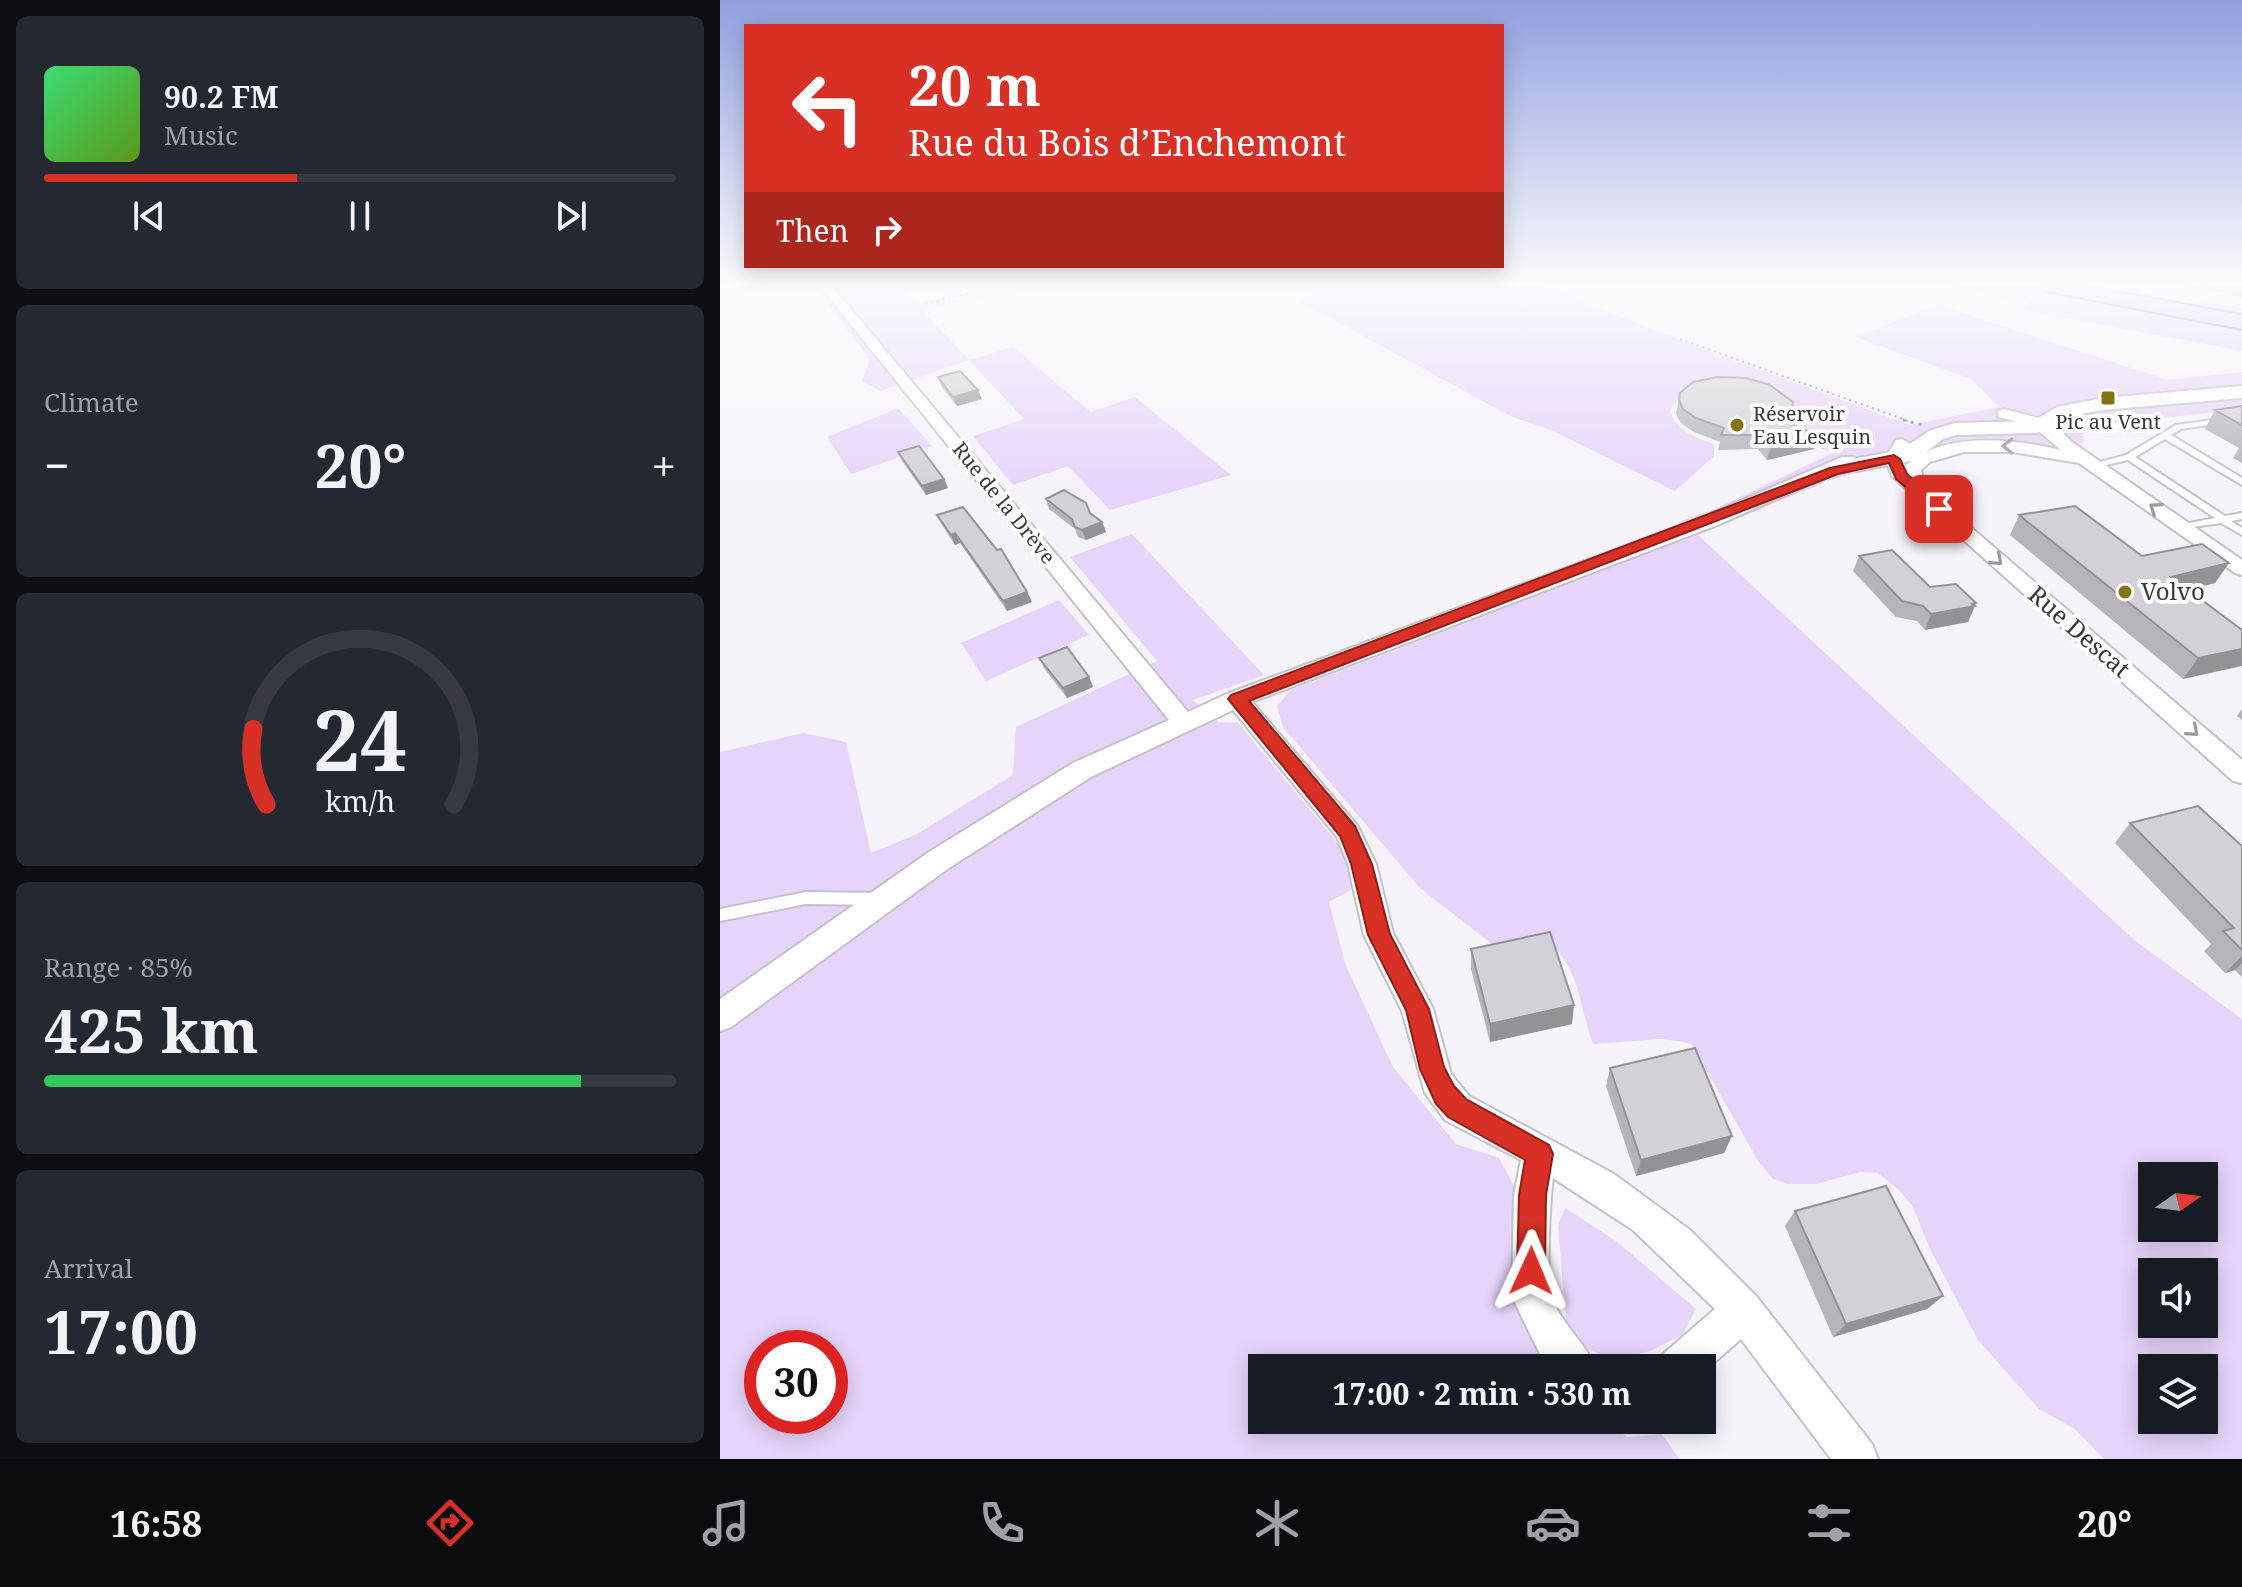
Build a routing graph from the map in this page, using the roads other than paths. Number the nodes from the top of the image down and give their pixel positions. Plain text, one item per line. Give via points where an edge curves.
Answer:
1 (881, 353) edge
2 (2242, 392) edge
3 (2103, 404) junction
4 (2004, 414) junction
5 (2242, 418) edge
6 (2050, 425) junction
7 (2165, 435) junction
8 (1898, 451) junction
9 (2129, 457) junction
10 (1853, 463) joint
11 (2100, 470) junction
12 (2242, 482) edge
13 (1917, 490) junction
14 (2242, 516) edge
15 (2224, 520) junction
16 (2182, 527) junction
17 (2242, 532) edge
18 (2242, 569) edge
19 (1237, 699) junction
20 (1183, 722) junction
21 (2242, 774) edge
22 (883, 899) junction
23 (720, 915) edge
24 (720, 1017) edge
25 (1540, 1154) junction
26 (1743, 1311) junction
27 (1565, 1354) edge
28 (1695, 1354) edge
29 (1857, 1459) edge

1 - 20 street, Rue de la Drève
2 - 3 street
3 - 4 street
3 - 6 street via 2068,410
4 - 6 street
4 - 8 street via 1933,430
5 - 7 lane via 2179,427
6 - 8 street via 1955,429 1936,435 1914,452
6 - 11 street via 2066,446
7 - 9 lane
7 - 12 lane
8 - 10 street
8 - 13 street, Rue Descat via 1899,473
9 - 11 lane
9 - 15 lane
10 - 19 street
11 -> 13 street via 2029,447 1987,446 1917,462 1911,476
16 -> 11 street
13 -> 21 street, Rue Descat
14 - 15 lane
15 - 16 lane
15 - 17 lane
16 - 18 street
19 - 20 street
19 - 25 street via 1348,832 1362,864 1379,935 1417,1009 1432,1069 1445,1095 1457,1108
20 - 22 street via 1058,783
22 - 23 lane via 806,898
22 - 24 street
25 - 26 street via 1645,1217
25 - 27 street via 1532,1195 1531,1297
26 - 28 street
26 - 29 street

